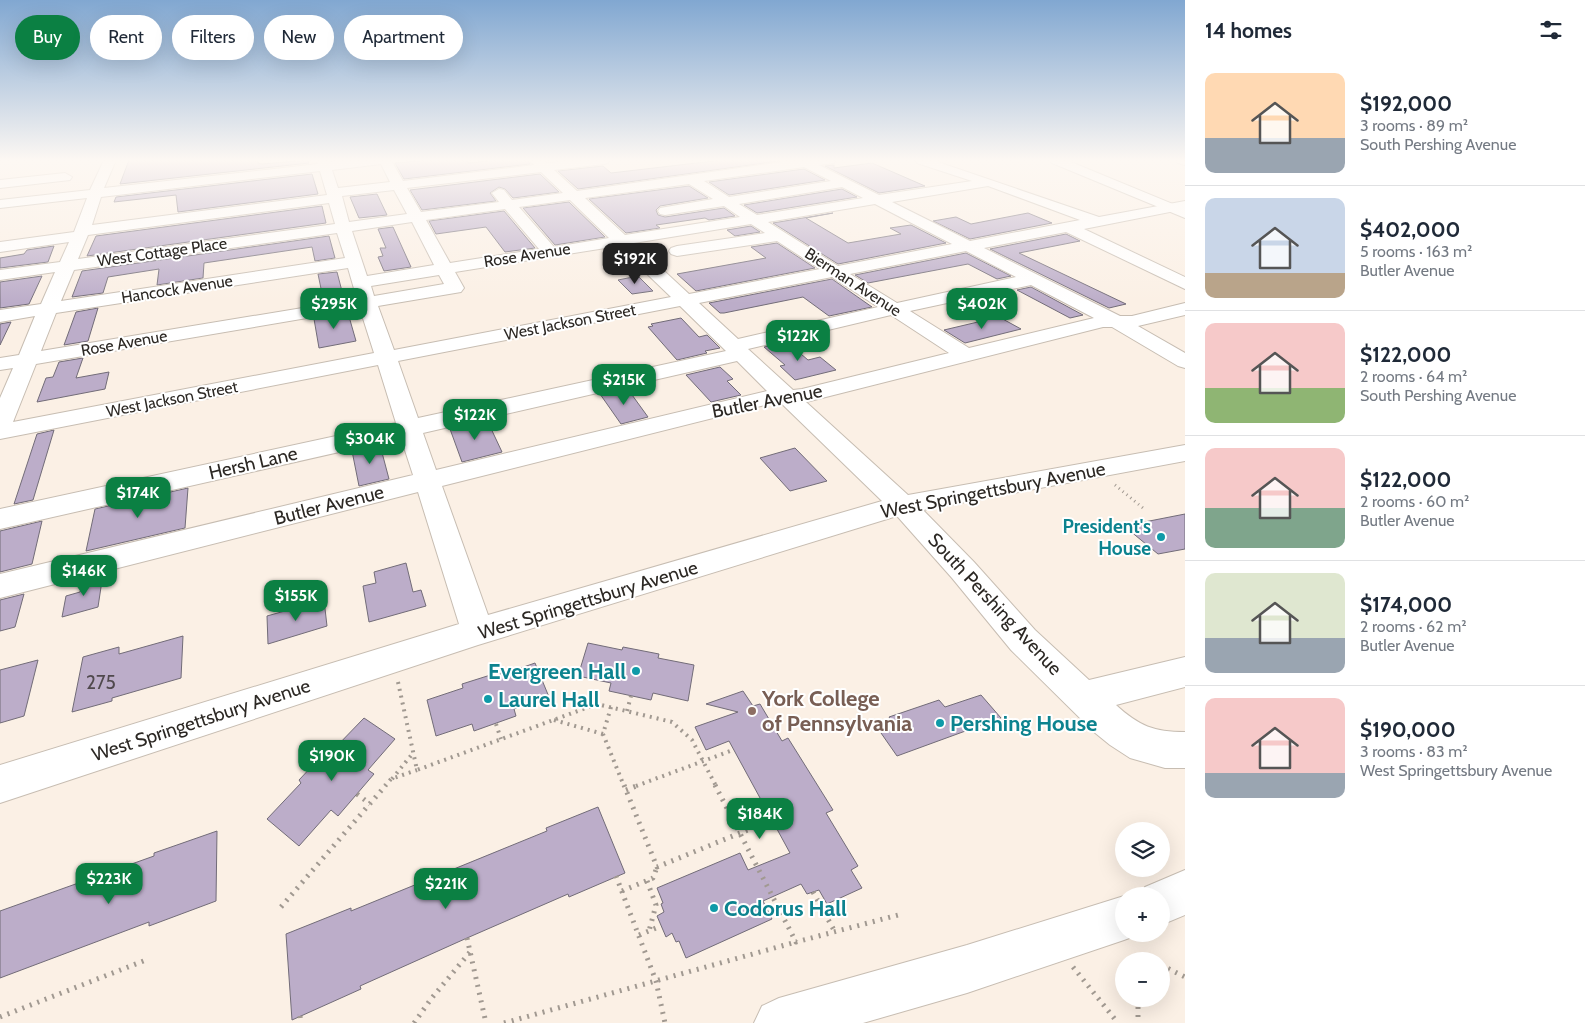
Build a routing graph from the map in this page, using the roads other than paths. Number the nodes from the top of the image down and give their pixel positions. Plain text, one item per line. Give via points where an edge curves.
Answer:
1 (91, 208) edge
2 (257, 208) edge
3 (338, 208) edge
4 (411, 208) edge
5 (482, 208) edge
6 (511, 208) edge
7 (586, 208) edge
8 (661, 208) edge
9 (687, 208) edge
10 (735, 208) edge
11 (766, 208) edge
12 (802, 208) edge
13 (826, 208) edge
14 (892, 208) edge
15 (1060, 208) edge
16 (1180, 209) edge
17 (665, 211) junction
18 (808, 211) junction
19 (780, 216) junction
20 (416, 217) junction
21 (754, 220) junction
22 (1096, 221) junction
23 (1068, 226) junction
24 (344, 227) junction
25 (690, 230) junction
26 (81, 234) junction
27 (777, 236) junction
28 (620, 240) junction
29 (709, 245) junction
30 (967, 246) junction
31 (0, 247) edge
32 (549, 251) junction
33 (638, 257) junction
34 (354, 262) junction
35 (66, 266) junction
36 (446, 268) junction
37 (837, 271) junction
38 (0, 275) edge
39 (1034, 279) junction
40 (362, 282) junction
41 (1185, 284) edge
42 (256, 299) junction
43 (684, 300) junction
44 (368, 303) junction
45 (894, 308) junction
46 (48, 309) junction
47 (1185, 309) edge
48 (0, 316) edge
49 (154, 316) junction
50 (1117, 322) junction
51 (737, 350) junction
52 (964, 354) junction
53 (386, 357) junction
54 (26, 360) junction
55 (1185, 362) edge
56 (0, 364) edge
57 (787, 396) junction
58 (0, 426) edge
59 (409, 428) junction
60 (0, 432) edge
61 (1185, 453) edge
62 (427, 481) junction
63 (902, 505) junction
64 (0, 519) edge
65 (0, 586) edge
66 (478, 632) junction
67 (1185, 672) edge
68 (1084, 697) junction
69 (1185, 750) edge
70 (0, 784) edge
71 (1185, 892) edge
72 (1170, 899) edge
73 (1115, 921) edge
74 (779, 1023) edge

1 - 26 street
2 - 26 street
3 - 24 street
4 - 20 street
5 - 20 street, West Cottage Place
6 - 32 street
7 - 28 street, South Pershing Avenue
8 - 17 street
9 - 17 street
10 - 21 street, Bierman Avenue
11 - 19 street
12 - 18 street
13 - 18 street, Rose Avenue
14 - 30 street
15 - 22 street
16 - 22 street, West Jackson Street
17 - 25 street
18 - 19 street, Rose Avenue
19 - 21 street, Rose Avenue
20 - 24 street, West Cottage Place
20 - 36 street
21 - 25 street, Rose Avenue
21 - 27 street, Bierman Avenue
22 - 23 street, West Jackson Street
23 - 30 street, West Jackson Street
23 - 41 street
24 - 34 street
24 - 35 street, West Cottage Place
25 - 28 street, Rose Avenue
25 - 29 street
26 - 31 street
26 - 35 street
27 - 29 street
27 - 37 street, Bierman Avenue
28 - 32 street, Rose Avenue
28 - 33 street, South Pershing Avenue
29 - 33 street
30 - 37 street, West Jackson Street
30 - 39 street
32 - 36 street, Rose Avenue
33 - 43 street, South Pershing Avenue
34 - 40 street
34 - 42 street, Hancock Avenue
35 - 38 street, West Cottage Place
35 - 46 street
36 - 40 street, Rose Avenue
36 - 44 street, Rose Avenue via 455,288
37 - 43 street, West Jackson Street
37 - 45 street, Bierman Avenue
39 - 45 street, Hersh Lane
39 - 50 street
40 - 44 street
42 - 44 street, Rose Avenue
42 - 49 street, Rose Avenue
42 - 49 street, Hancock Avenue
43 - 51 street, South Pershing Avenue
43 - 53 street, West Jackson Street
44 - 53 street
45 - 51 street, Hersh Lane
45 - 52 street, Bierman Avenue
46 - 48 street, Hancock Avenue
46 - 49 street, Hancock Avenue
46 - 54 street
47 - 50 street, Butler Avenue via 1132,322
49 - 54 street, Rose Avenue
50 - 52 street, Butler Avenue via 1103,321
50 - 55 street
51 - 57 street, South Pershing Avenue
51 - 59 street, Hersh Lane
52 - 57 street, Butler Avenue via 802,396
53 - 59 street
53 - 60 street, West Jackson Street
54 - 56 street, Rose Avenue
54 - 58 street
57 - 62 street, Butler Avenue via 769,397
57 - 63 street, South Pershing Avenue
59 - 62 street
59 - 64 street, Hersh Lane
61 - 63 street, West Springettsbury Avenue
62 - 65 street, Butler Avenue
62 - 66 street
63 - 66 street, West Springettsbury Avenue
63 - 68 street, South Pershing Avenue via 1023,640
66 - 70 street, West Springettsbury Avenue
67 - 68 street
68 - 69 street, South Pershing Avenue via 1123,733 1143,745
71 - 72 street
73 - 74 street via 967,969

